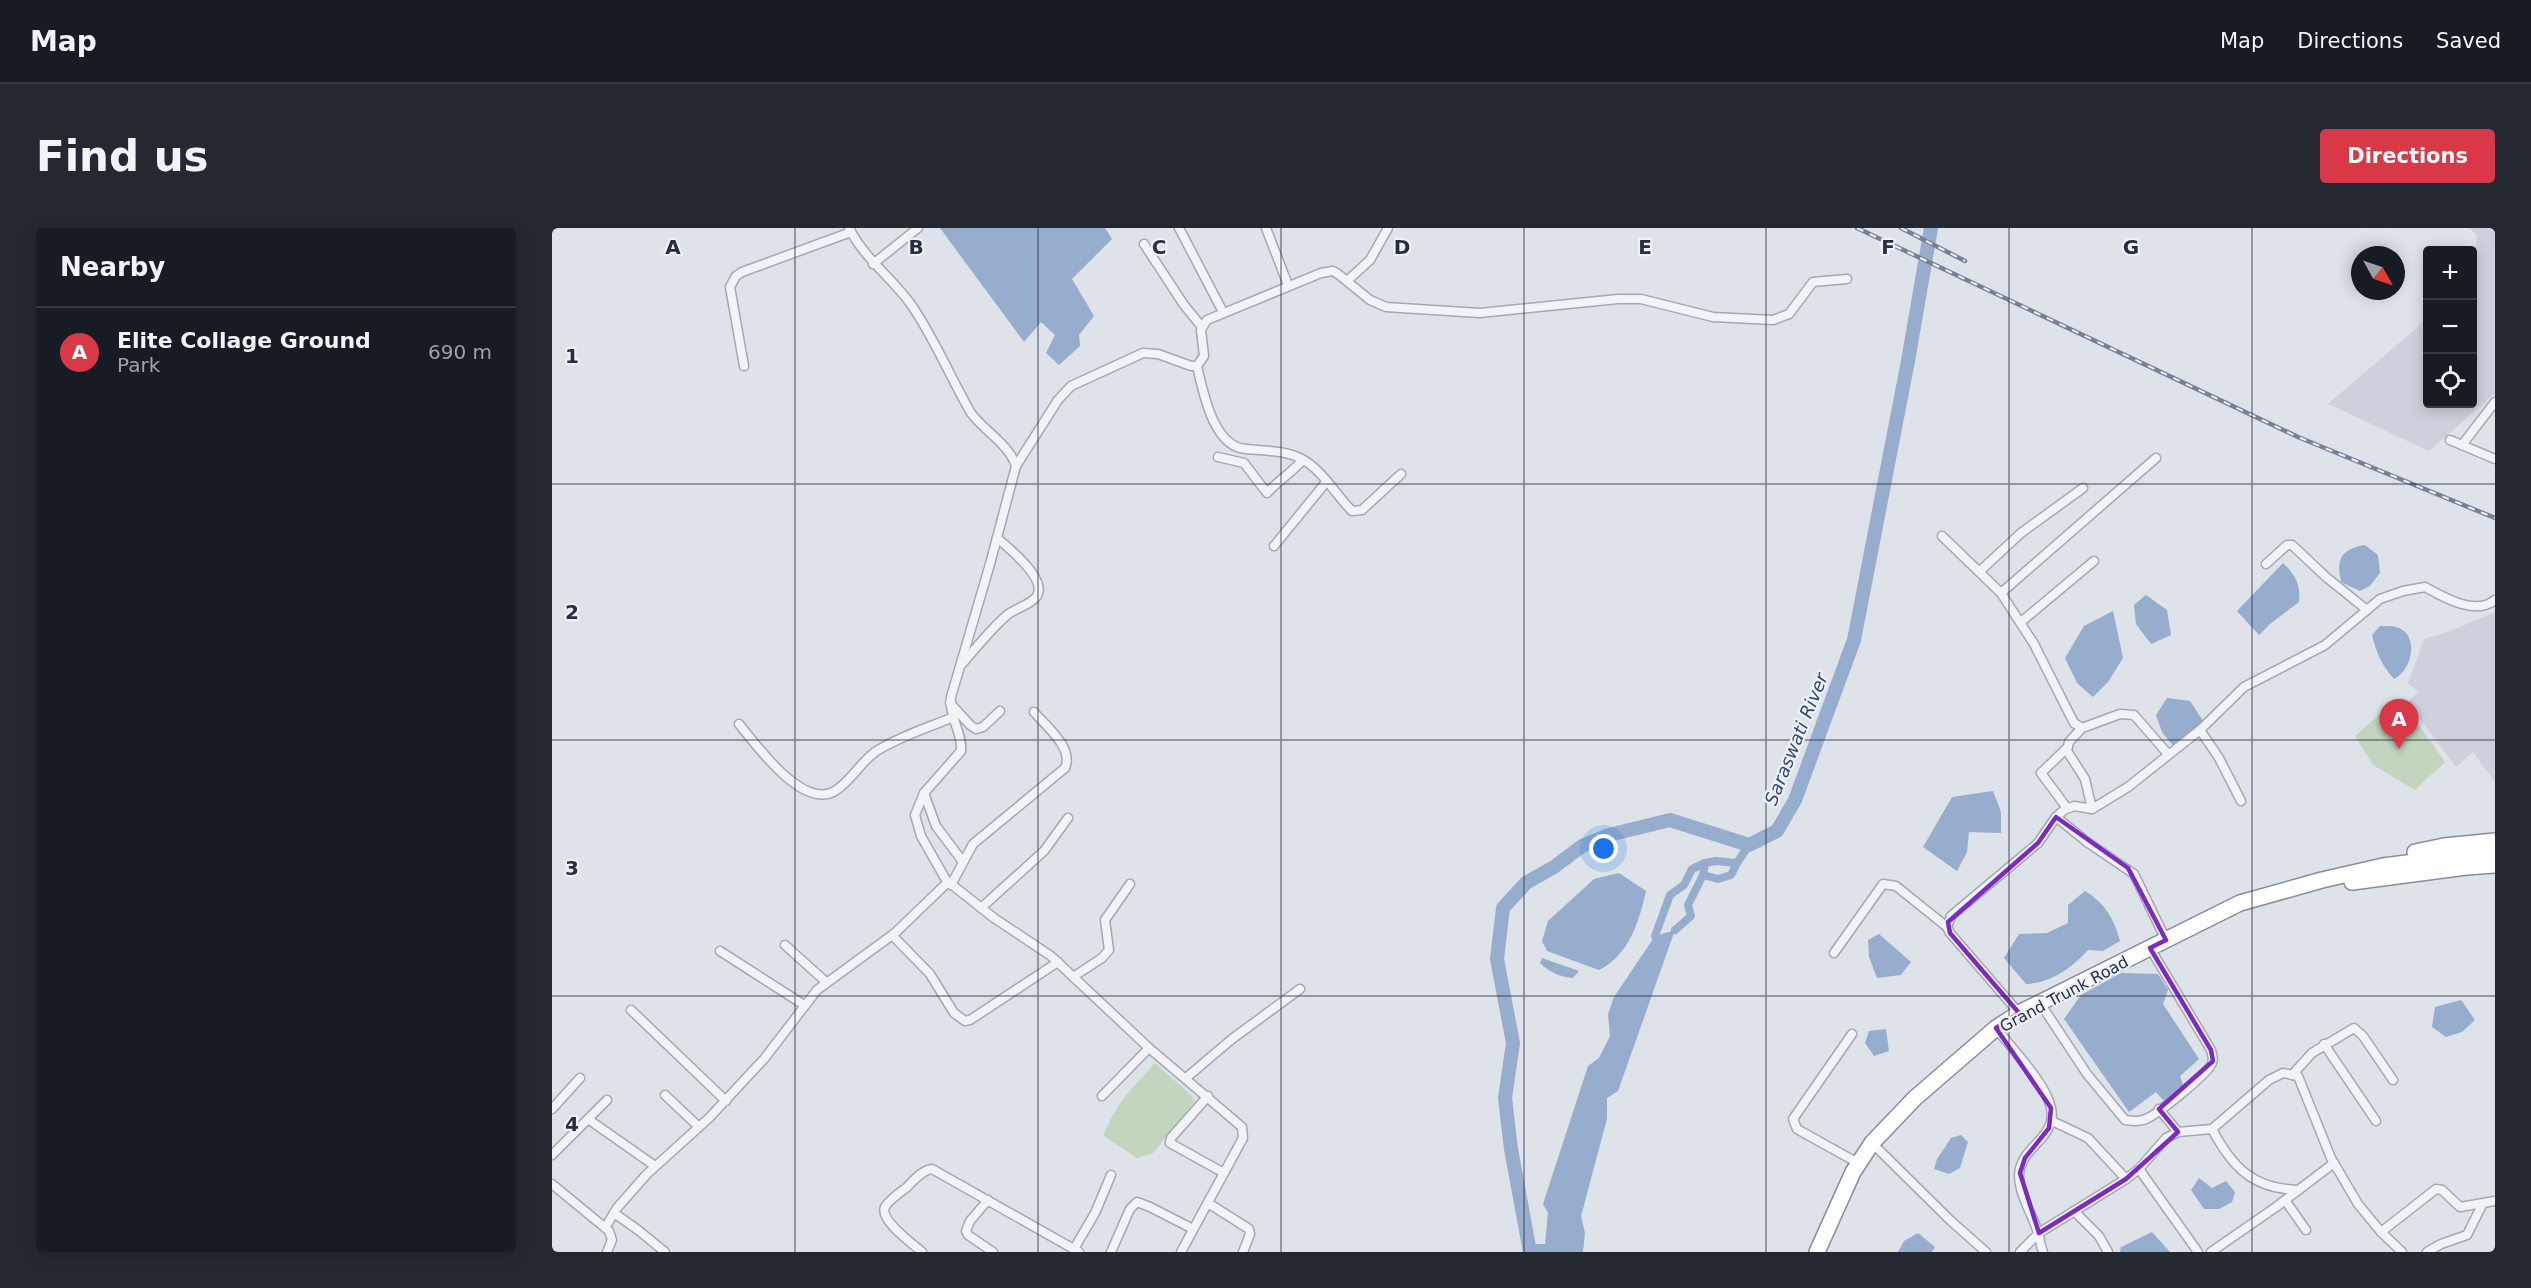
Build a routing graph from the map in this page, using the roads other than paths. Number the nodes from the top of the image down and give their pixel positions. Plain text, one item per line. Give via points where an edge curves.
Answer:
1 (918, 228) edge
2 (1179, 228) edge
3 (1266, 228) edge
4 (1388, 228) edge
5 (850, 230) edge
6 (1144, 244) dead end
7 (873, 264) junction
8 (1847, 279) dead end
9 (1347, 281) junction
10 (1288, 285) junction
11 (1223, 312) junction
12 (1202, 327) junction
13 (744, 366) dead end
14 (1197, 366) junction
15 (2495, 402) edge
16 (2450, 440) dead end
17 (2462, 445) junction
18 (1218, 457) dead end
19 (2156, 458) dead end
20 (2495, 459) edge
21 (1303, 460) junction
22 (1016, 466) junction
23 (1401, 474) dead end
24 (1327, 481) junction
25 (2083, 488) dead end
26 (1942, 536) dead end
27 (997, 538) junction
28 (1274, 546) dead end
29 (2094, 561) dead end
30 (2266, 564) dead end
31 (1980, 572) junction
32 (2001, 593) junction
33 (2495, 600) edge
34 (2367, 610) junction
35 (2021, 622) junction
36 (959, 667) junction
37 (950, 703) junction
38 (1000, 711) dead end
39 (1034, 712) dead end
40 (951, 718) junction
41 (739, 724) dead end
42 (2082, 728) junction
43 (2200, 730) junction
44 (2067, 748) junction
45 (2168, 754) junction
46 (924, 793) junction
47 (2241, 801) dead end
48 (2067, 808) junction
49 (2092, 809) junction
50 (2056, 817) junction
51 (1068, 818) dead end
52 (2495, 836) edge
53 (2495, 841) edge
54 (2427, 850) junction
55 (2444, 852) junction
56 (2495, 852) edge
57 (963, 862) junction
58 (2495, 865) edge
59 (949, 884) junction
60 (1130, 884) dead end
61 (2298, 886) junction
62 (2240, 903) junction
63 (981, 908) junction
64 (1947, 927) junction
65 (892, 935) junction
66 (2166, 940) junction
67 (785, 945) dead end
68 (2150, 948) junction
69 (720, 951) dead end
70 (1834, 953) dead end
71 (1058, 962) junction
72 (1074, 977) junction
73 (826, 982) junction
74 (1300, 989) dead end
75 (2040, 1003) junction
76 (804, 1005) junction
77 (631, 1010) dead end
78 (2019, 1013) junction
79 (1996, 1028) junction
80 (1852, 1034) dead end
81 (2324, 1044) junction
82 (1149, 1048) junction
83 (2292, 1075) junction
84 (580, 1078) dead end
85 (1185, 1078) junction
86 (2393, 1080) dead end
87 (664, 1095) dead end
88 (1102, 1096) dead end
89 (1208, 1096) junction
90 (607, 1100) dead end
91 (726, 1101) junction
92 (552, 1109) edge
93 (2159, 1109) junction
94 (588, 1119) junction
95 (2052, 1121) junction
96 (2376, 1121) dead end
97 (699, 1126) junction
98 (2212, 1128) junction
99 (2178, 1132) junction
100 (1872, 1143) junction
101 (552, 1155) edge
102 (1858, 1163) junction
103 (2334, 1163) junction
104 (655, 1166) junction
105 (2139, 1169) junction
106 (1224, 1173) junction
107 (1111, 1175) dead end
108 (2126, 1179) junction
109 (552, 1184) edge
110 (2299, 1190) junction
111 (988, 1200) junction
112 (2285, 1200) junction
113 (2495, 1201) edge
114 (1208, 1203) junction
115 (2482, 1205) junction
116 (2074, 1211) junction
117 (614, 1213) junction
118 (605, 1228) junction
119 (1193, 1229) junction
120 (2306, 1230) dead end
121 (2381, 1232) junction
122 (2038, 1233) junction
123 (1076, 1250) edge
124 (607, 1252) edge
125 (665, 1252) edge
126 (922, 1252) edge
127 (993, 1252) edge
128 (1111, 1252) edge
129 (1180, 1252) edge
130 (1243, 1252) edge
131 (1817, 1252) edge
132 (1986, 1252) edge
133 (2020, 1252) edge
134 (2043, 1252) edge
135 (2108, 1252) edge
136 (2198, 1252) edge
137 (2211, 1252) edge
138 (2402, 1252) edge
139 (2427, 1252) edge

1 - 7 street
2 - 11 street
3 - 10 street
4 - 9 street via 1370,260
5 - 7 street
5 - 13 street via 736,276 730,287
6 - 12 street
7 - 22 street via 910,303 970,413 1006,448
8 - 9 street via 1813,282 1789,314 1773,320 1713,317 1641,298 1480,314 1396,308 1370,300
9 - 10 street via 1327,271
10 - 11 street
11 - 12 street
12 - 14 street via 1204,356
14 - 21 street via 1213,421 1232,444
14 - 22 street via 1143,352 1071,386
15 - 17 street
16 - 17 street
17 - 20 street
18 - 21 street via 1244,463 1267,493
19 - 32 street
21 - 24 street
22 - 27 street
23 - 24 street via 1359,512 1349,509
24 - 28 street
25 - 31 street via 2021,533
26 - 31 street
27 - 36 street
27 - 36 street via 1028,568 1038,584 1038,592 1005,616
29 - 35 street
30 - 34 street via 2292,545
31 - 32 street
32 - 35 street
33 - 34 street via 2489,604 2457,604 2425,586 2380,599
34 - 43 street via 2325,645 2244,687
35 - 42 street via 2070,718
36 - 37 street
37 - 38 street via 976,729
37 - 40 street
39 - 57 street via 1067,753 1065,768 978,839
40 - 41 street via 885,747 869,757 838,789 819,795 802,789 773,764
40 - 46 street via 961,751
42 - 44 street
42 - 45 street via 2120,714 2134,715
43 - 45 street
43 - 47 street
44 - 48 street via 2040,775
44 - 49 street via 2085,778
45 - 49 street via 2128,787
46 - 57 street via 936,826
46 - 59 street via 916,808 916,825
48 - 49 street
48 - 50 street
50 - 64 street via 2038,843 1970,898 1951,916
50 - 66 street via 2134,874
51 - 63 street via 1044,851
52 - 54 highway via 2460,839
53 - 55 highway
54 - 55 highway
54 - 62 highway via 2347,867 2273,888
55 - 56 highway
55 - 61 highway
57 - 59 street
58 - 61 highway
59 - 63 street
59 - 65 street
60 - 72 street via 1105,920 1110,946 1106,955
61 - 62 highway, Grand Trunk Road
62 - 66 highway, Grand Trunk Road
63 - 71 street
64 - 70 street via 1887,883 1879,887
64 - 78 street
65 - 71 street via 926,969 954,1013 965,1021
65 - 73 street
66 - 68 highway, Grand Trunk Road
67 - 73 street
68 - 75 highway, Grand Trunk Road
68 - 93 street via 2211,1050 2213,1061 2200,1078
69 - 76 street
71 - 72 street
72 - 82 street
73 - 76 street
74 - 85 street
75 - 78 highway, Grand Trunk Road
75 - 93 street via 2087,1074 2126,1120 2148,1118
76 - 91 street via 764,1059
77 - 91 street
78 - 79 highway, Grand Trunk Road
79 - 95 street via 2049,1100
79 - 100 highway, Grand Trunk Road via 1915,1098
80 - 102 street via 1798,1109 1793,1122 1797,1129
81 - 83 street
81 - 86 street via 2349,1029 2358,1030
81 - 96 street
82 - 85 street
82 - 88 street
83 - 98 street via 2283,1072 2269,1080
83 - 103 street via 2301,1082
84 - 92 street
85 - 89 street
87 - 97 street
89 - 106 street via 1239,1122 1244,1132
89 - 106 street via 1170,1143
90 - 94 street
91 - 97 street
93 - 99 street
94 - 101 street
94 - 104 street
95 - 108 street via 2088,1138
95 - 122 street via 2045,1136 2025,1158 2020,1173 2024,1197
97 - 104 street
98 - 99 street
98 - 110 street via 2226,1155 2241,1169 2277,1190
99 - 105 street via 2158,1146
100 - 102 highway, Grand Trunk Road
100 - 132 street
102 - 131 highway, Grand Trunk Road
103 - 110 street
103 - 121 street via 2358,1204
104 - 117 street
105 - 108 street
105 - 136 street
106 - 114 street
107 - 123 street
108 - 116 street
109 - 118 street
110 - 112 street
111 - 123 street
111 - 126 street via 938,1170 921,1174 889,1203 884,1213 890,1224
111 - 127 street via 966,1231
112 - 120 street
112 - 137 street
113 - 115 street
114 - 119 street
114 - 130 street via 1249,1229
115 - 121 street via 2460,1207 2436,1189
115 - 139 street via 2466,1235
116 - 122 street
116 - 135 street via 2099,1236
117 - 118 street
117 - 125 street
118 - 124 street via 612,1235
119 - 128 street via 1137,1202
119 - 129 street
121 - 138 street
122 - 133 street
122 - 134 street

